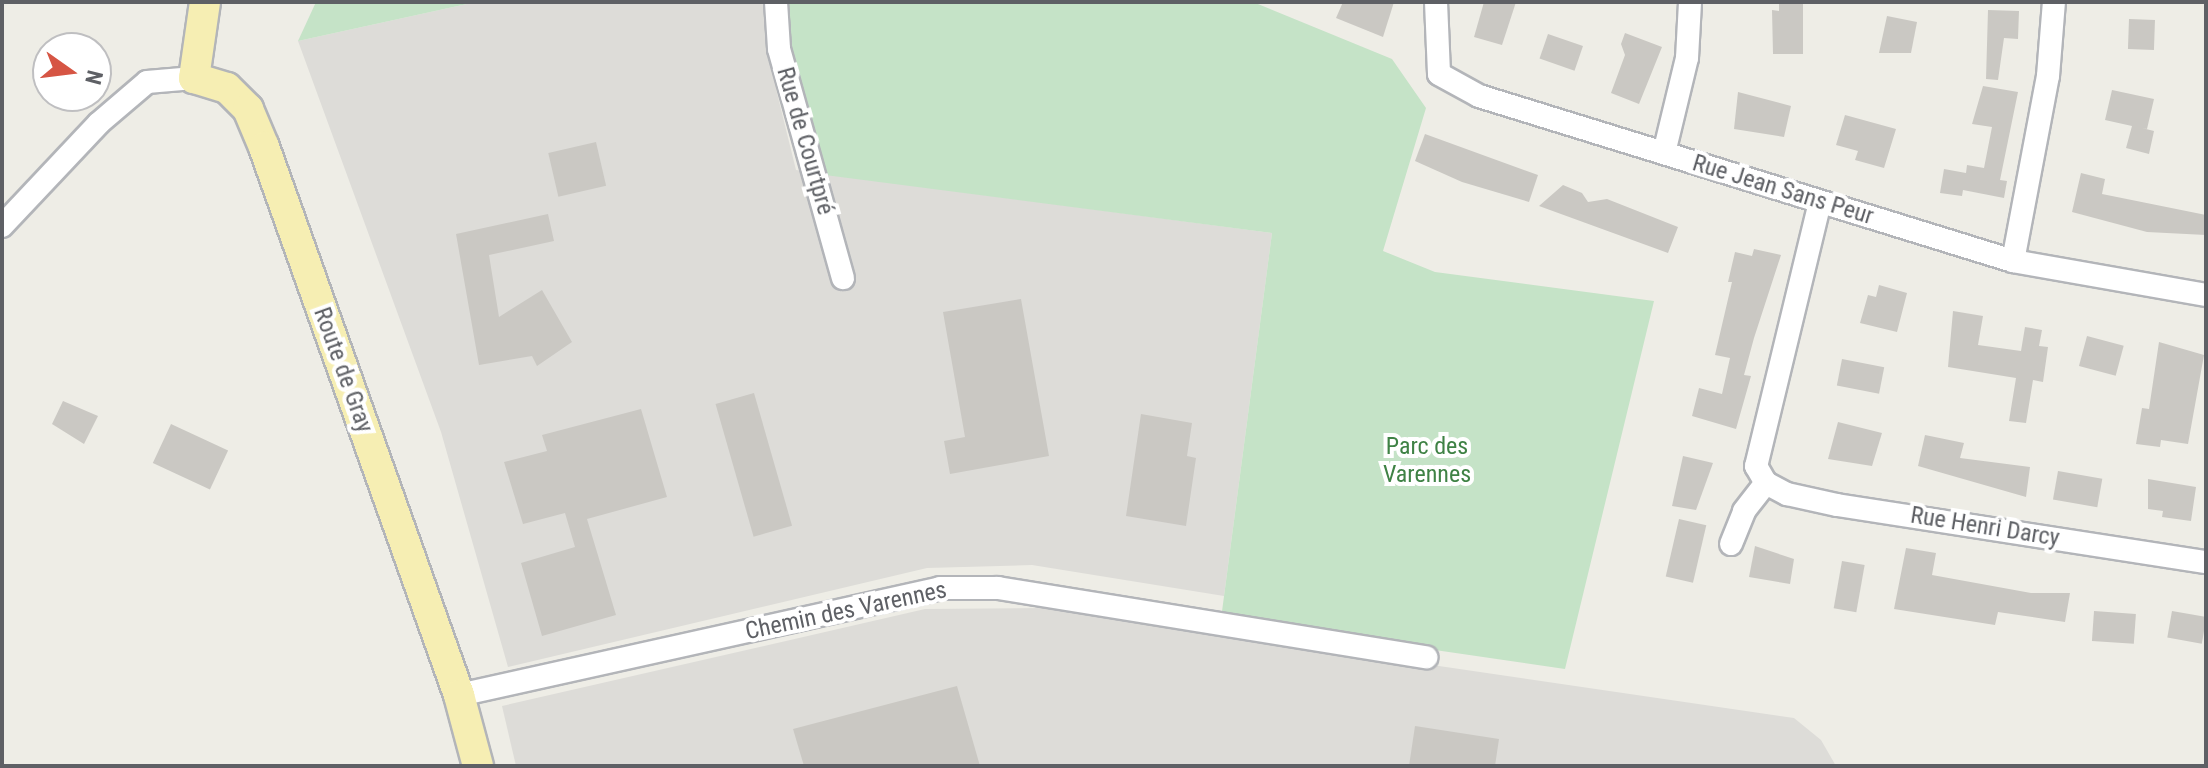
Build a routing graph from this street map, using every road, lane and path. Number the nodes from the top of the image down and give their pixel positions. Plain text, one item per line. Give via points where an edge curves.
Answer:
1 (205, 2) edge
2 (776, 2) edge
3 (1436, 2) edge
4 (1690, 2) edge
5 (2054, 2) edge
6 (194, 78) junction
7 (1664, 153) junction
8 (1820, 202) junction
9 (2, 226) edge
10 (2013, 261) junction
11 (843, 278) dead end
12 (2206, 295) edge
13 (1766, 483) junction
14 (1731, 544) dead end
15 (2206, 562) edge
16 (1426, 657) dead end
17 (459, 695) junction
18 (478, 766) edge

1 - 6 main road
2 - 11 street, Rue de Courtpré via 779,49
3 - 7 street, Rue Jean Sans Peur via 1439,74 1479,96
4 - 7 street via 1687,58
5 - 10 street via 2046,90
6 - 9 street via 147,82 99,123
6 - 17 main road, Route de Gray via 227,88 248,109
7 - 8 street, Rue Jean Sans Peur
8 - 10 street, Rue Jean Sans Peur
8 - 13 street via 1756,466
10 - 12 street, Rue Jean Sans Peur
13 - 14 street via 1744,511
13 - 15 street, Rue Henri Darcy via 1787,494 1837,505
16 - 17 street, Chemin des Varennes via 998,588 940,588
17 - 18 main road, Route de Gray

